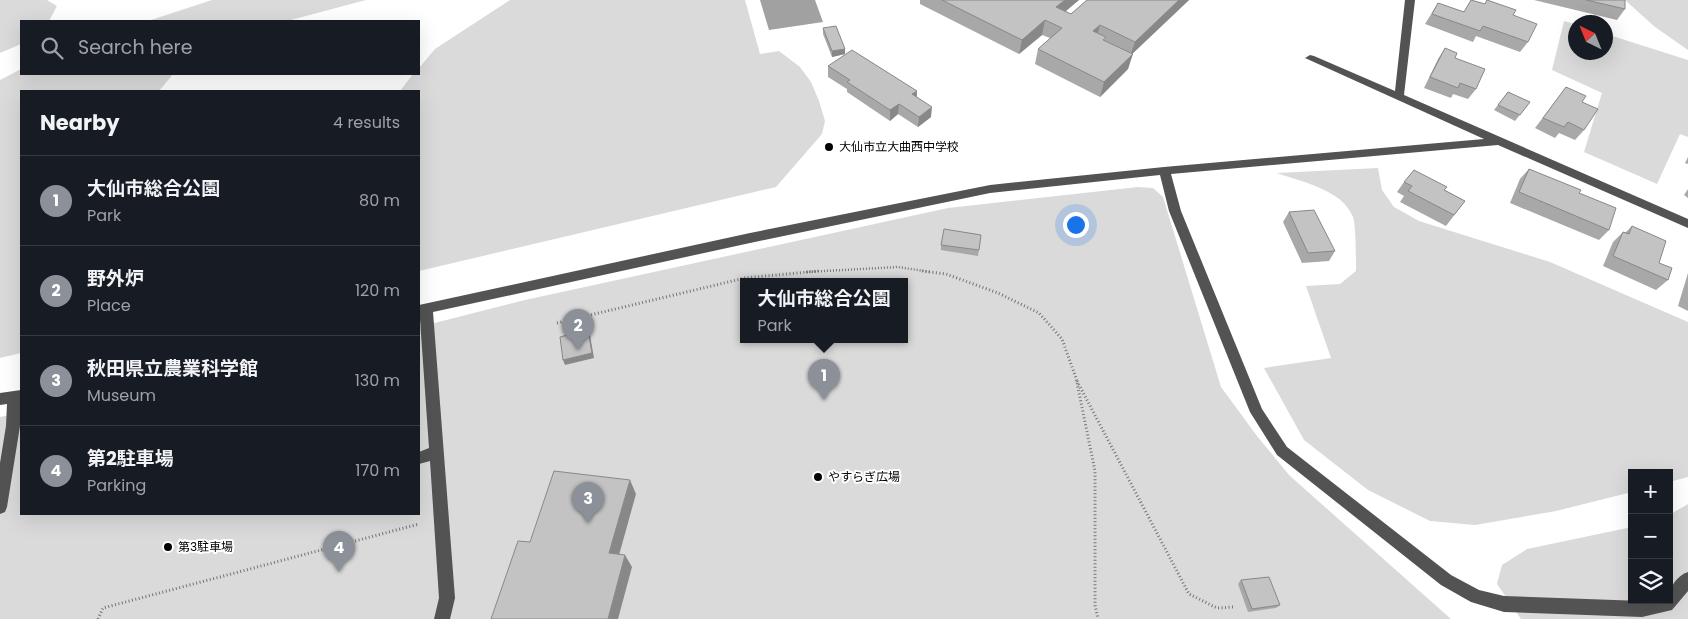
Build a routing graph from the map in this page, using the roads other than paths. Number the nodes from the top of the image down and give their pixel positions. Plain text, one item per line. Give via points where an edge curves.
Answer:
1 (1410, 0) edge
2 (1310, 58) dead end
3 (1399, 97) junction
4 (1500, 141) junction
5 (1164, 171) junction
6 (1688, 224) edge
7 (422, 309) edge
8 (12, 398) edge
9 (437, 452) junction
10 (420, 458) edge
11 (0, 507) edge
12 (1688, 579) edge
13 (442, 619) edge

1 - 3 street
2 - 3 street
3 - 4 street
4 - 5 street
4 - 6 street
5 - 7 street via 990,189
5 - 12 street via 1175,211 1257,412 1282,451 1438,574 1476,597 1504,604 1642,609 1667,604
7 - 9 street
8 - 11 street via 13,426
9 - 10 street
9 - 13 street via 447,598

